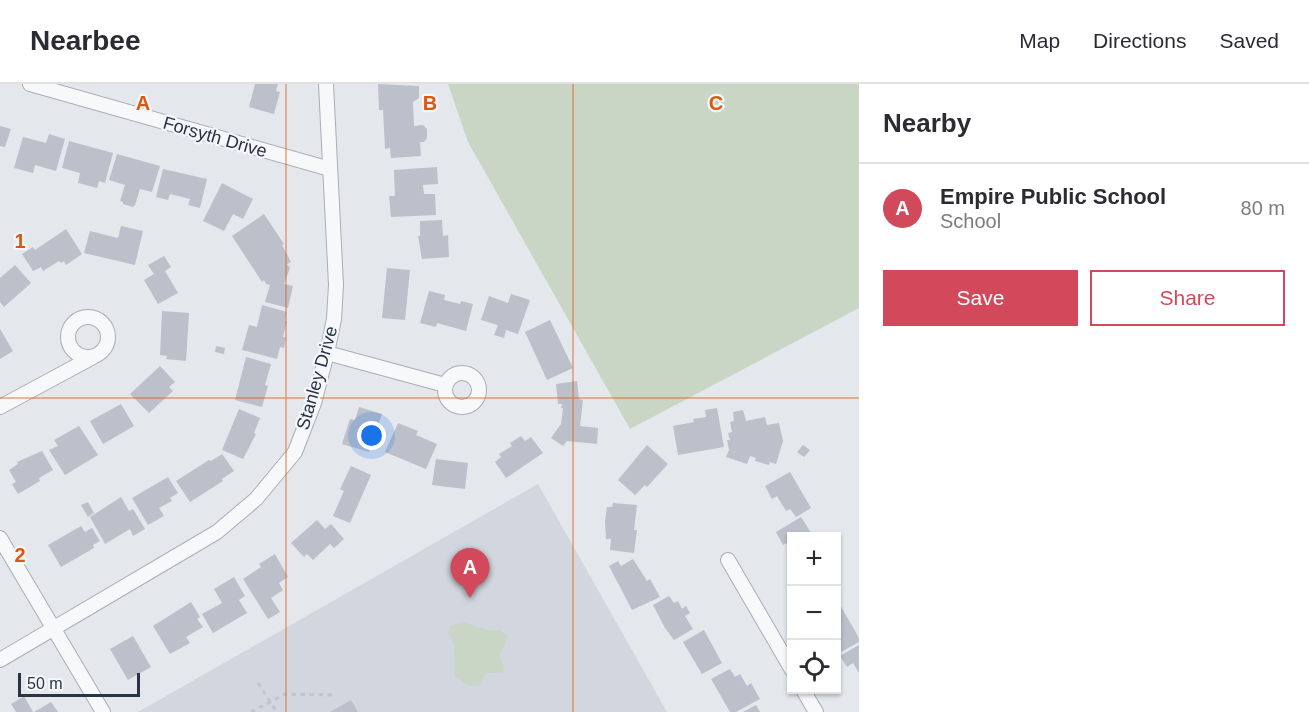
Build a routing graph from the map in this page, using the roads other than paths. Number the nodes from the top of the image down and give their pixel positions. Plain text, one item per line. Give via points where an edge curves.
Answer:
1 (30, 84) edge
2 (326, 84) edge
3 (330, 170) junction
4 (327, 353) junction
5 (96, 355) dead end
6 (445, 385) dead end
7 (0, 407) edge
8 (0, 538) edge
9 (728, 560) dead end
10 (54, 629) junction
11 (0, 660) edge
12 (787, 661) edge
13 (805, 694) edge
14 (103, 712) edge
15 (816, 712) edge

1 - 3 street, Forsyth Drive
2 - 3 street, Stanley Drive
3 - 4 street, Stanley Drive via 336,285
4 - 6 street
4 - 10 street, Stanley Drive via 314,403 295,452 256,499 217,532
5 - 7 street
8 - 10 street
9 - 12 street
10 - 11 street, Stanley Drive
10 - 14 street
13 - 15 street

